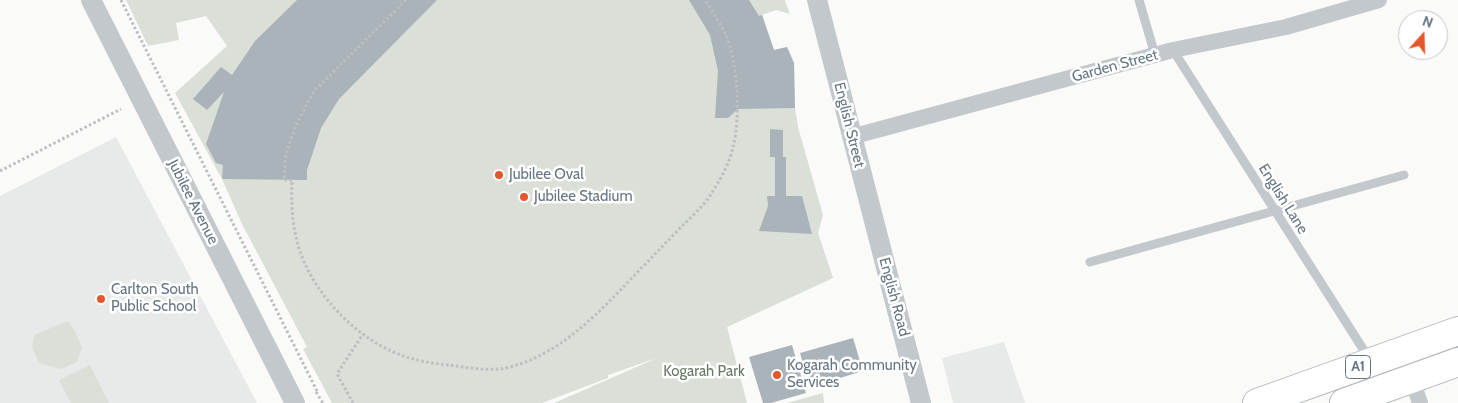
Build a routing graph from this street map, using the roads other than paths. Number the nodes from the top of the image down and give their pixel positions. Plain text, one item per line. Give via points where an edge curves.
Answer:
1 (91, 0) edge
2 (817, 0) edge
3 (1138, 0) edge
4 (1379, 0) edge
5 (1173, 50) junction
6 (1155, 55) junction
7 (851, 137) junction
8 (1404, 175) dead end
9 (1274, 211) junction
10 (881, 250) joint
11 (1090, 262) dead end
12 (1458, 331) edge
13 (1372, 362) junction
14 (1458, 362) edge
15 (1416, 391) edge
16 (295, 403) edge
17 (921, 403) edge
18 (1257, 403) edge
19 (1344, 403) edge

1 - 16 street, Jubilee Avenue
2 - 7 street, English Street
3 - 6 lane
4 - 5 street, Garden Street via 1286,27
5 - 6 street, Garden Street
5 - 9 lane, English Lane
6 - 7 street, Garden Street
7 - 10 street, English Street
8 - 9 lane
9 - 11 lane
9 - 13 lane, English Lane
10 - 17 street, English Road
12 - 13 highway, A1
13 - 18 highway, A1
14 - 15 highway, A1
15 - 19 highway, A1

